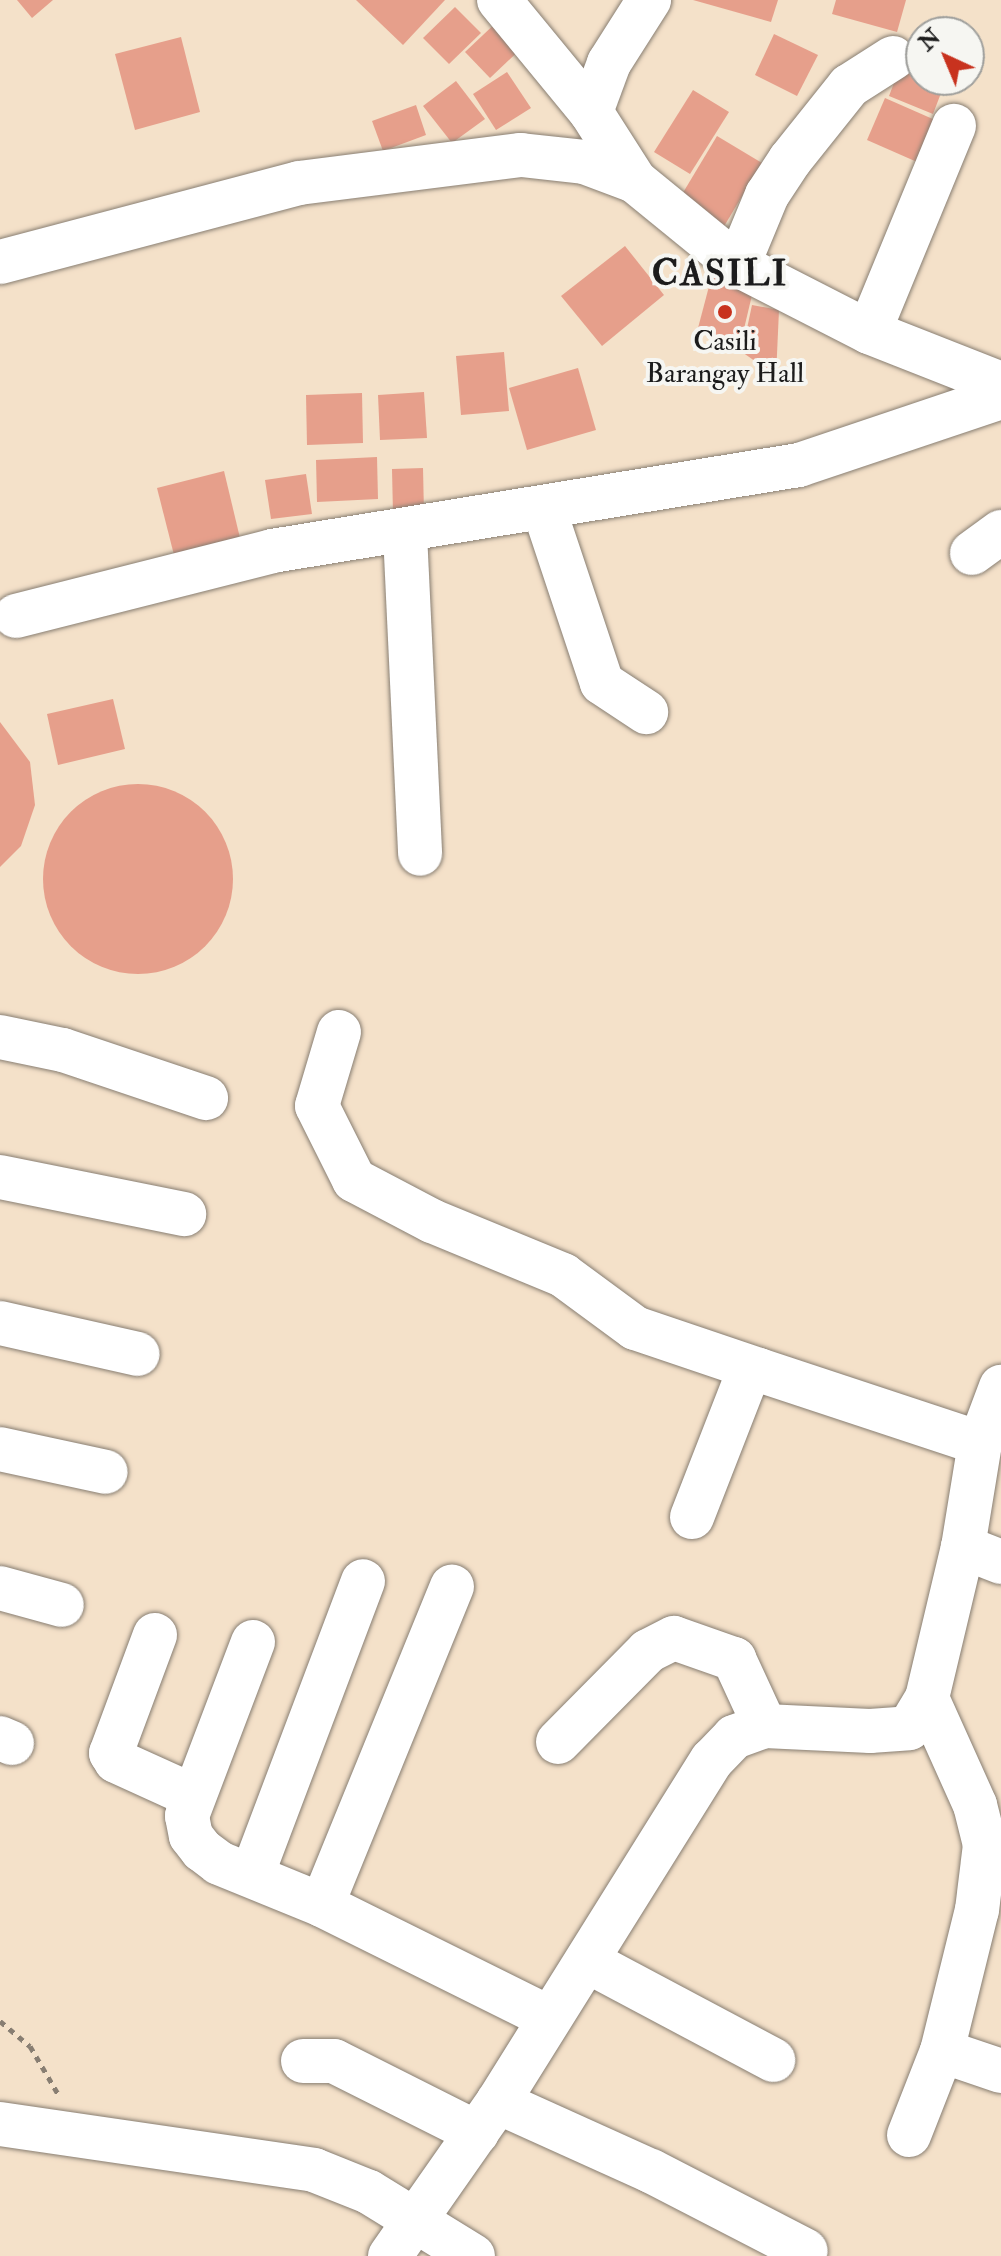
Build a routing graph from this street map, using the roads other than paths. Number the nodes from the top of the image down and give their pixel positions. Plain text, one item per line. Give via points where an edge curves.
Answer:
1 (499, 0) edge
2 (649, 0) edge
3 (893, 58) dead end
4 (591, 112) junction
5 (954, 126) dead end
6 (635, 181) junction
7 (0, 262) edge
8 (738, 265) junction
9 (869, 332) junction
10 (1001, 384) edge
11 (1001, 397) edge
12 (544, 509) junction
13 (405, 533) junction
14 (16, 616) dead end
15 (646, 712) dead end
16 (420, 854) dead end
17 (339, 1032) dead end
18 (0, 1037) edge
19 (206, 1098) dead end
20 (0, 1177) edge
21 (184, 1214) dead end
22 (0, 1323) edge
23 (138, 1354) dead end
24 (759, 1370) junction
25 (994, 1413) edge
26 (0, 1449) edge
27 (106, 1472) dead end
28 (692, 1517) dead end
29 (982, 1554) edge
30 (363, 1581) dead end
31 (452, 1586) dead end
32 (0, 1588) edge
33 (62, 1605) dead end
34 (155, 1635) dead end
35 (253, 1642) dead end
36 (927, 1698) junction
37 (765, 1726) junction
38 (558, 1742) dead end
39 (193, 1796) junction
40 (252, 1875) junction
41 (322, 1905) junction
42 (587, 1961) junction
43 (550, 2018) junction
44 (942, 2051) junction
45 (773, 2060) dead end
46 (303, 2061) dead end
47 (1001, 2071) edge
48 (487, 2118) junction
49 (0, 2124) edge
50 (909, 2135) dead end
51 (418, 2220) junction
52 (806, 2251) dead end
53 (390, 2256) edge
54 (473, 2256) edge

1 - 4 street
2 - 4 street via 609,63
3 - 8 street via 849,86 790,160 767,195
4 - 6 street
5 - 9 street
6 - 7 street via 584,162 521,155 299,183
6 - 8 street
8 - 9 street
9 - 10 street
11 - 12 street via 799,465
12 - 13 street
12 - 15 street via 602,683
13 - 14 street via 272,551
13 - 16 street
17 - 24 street via 317,1106 354,1180 432,1221 563,1275 635,1328
18 - 19 street via 63,1050
20 - 21 street
22 - 23 street
24 - 25 street
24 - 28 street via 747,1376
25 - 29 street
26 - 27 street
29 - 36 street
30 - 40 street
31 - 41 street
32 - 33 street
34 - 39 street via 111,1753 116,1761
35 - 39 street
36 - 37 street via 909,1728
36 - 44 street via 975,1805 985,1845 977,1910
37 - 38 street via 734,1659 674,1638 648,1651
37 - 42 street via 734,1737 712,1760
39 - 40 street via 187,1816 191,1836 219,1863
40 - 41 street
41 - 43 street
42 - 43 street
42 - 45 street
43 - 48 street
44 - 47 street
44 - 50 street
46 - 48 street via 334,2061
48 - 51 street
48 - 52 street via 651,2171
49 - 51 street via 314,2170
51 - 53 street
51 - 54 street

